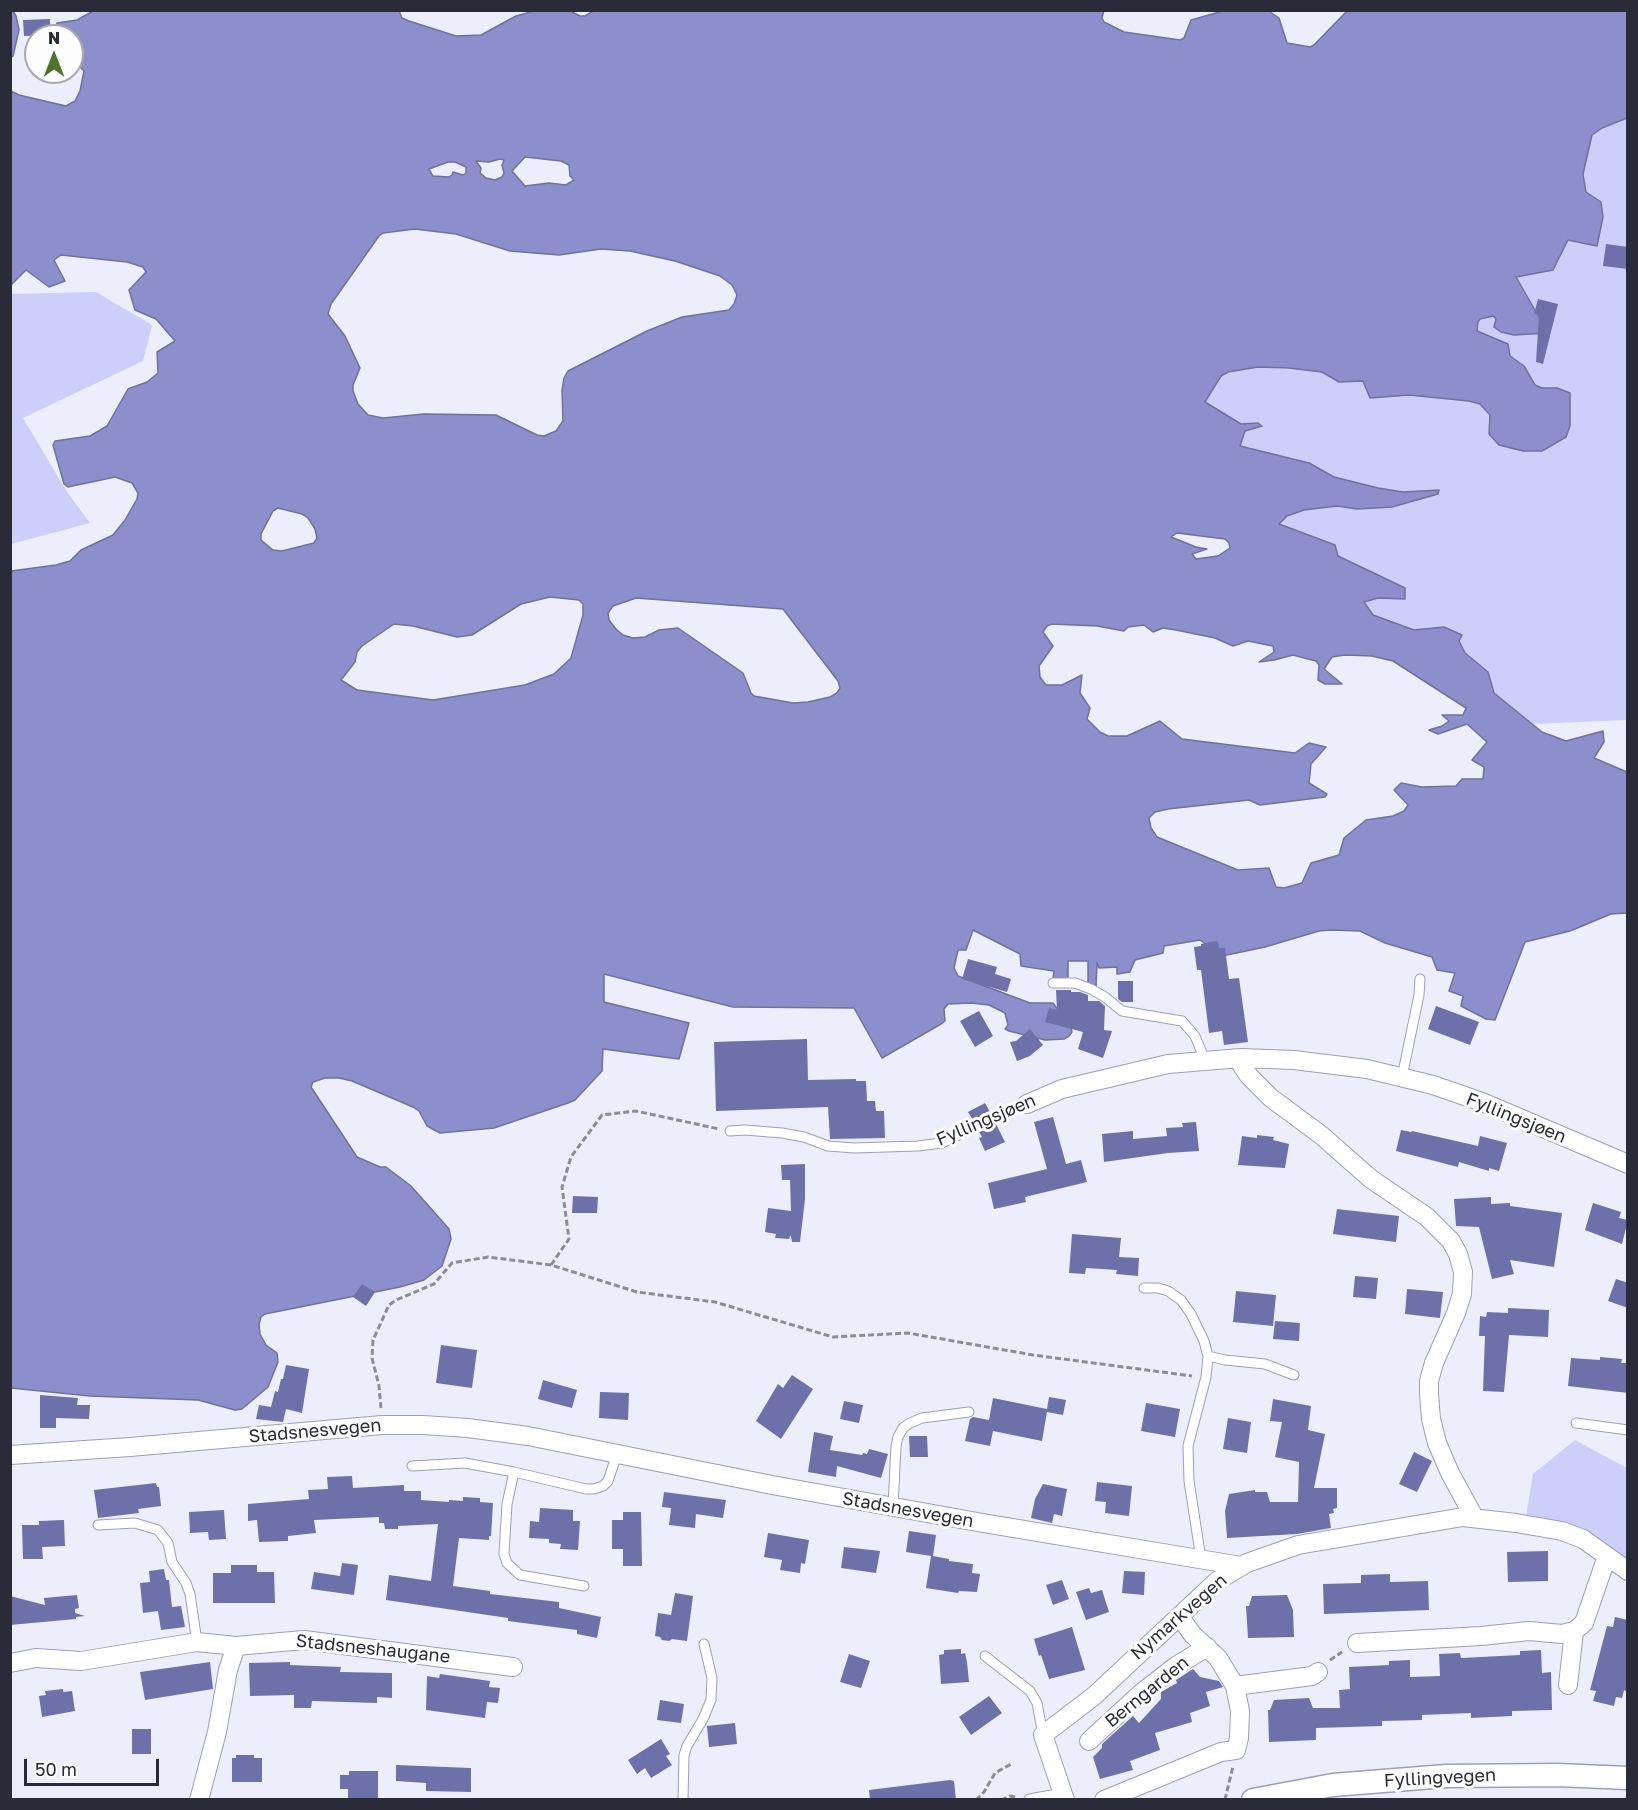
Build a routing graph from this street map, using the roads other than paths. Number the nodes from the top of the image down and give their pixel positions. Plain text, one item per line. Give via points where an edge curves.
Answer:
1 (1420, 979) dead end
2 (1053, 983) dead end
3 (1241, 1058) junction
4 (1205, 1060) junction
5 (1402, 1077) junction
6 (1027, 1104) joint
7 (730, 1131) road end
8 (1628, 1164) edge
9 (1144, 1287) dead end
10 (1208, 1356) junction
11 (1294, 1375) dead end
12 (969, 1412) dead end
13 (1576, 1423) dead end
14 (1628, 1430) edge
15 (10, 1455) edge
16 (617, 1455) junction
17 (412, 1466) dead end
18 (514, 1472) junction
19 (892, 1507) junction
20 (1474, 1517) junction
21 (98, 1525) dead end
22 (1607, 1556) junction
23 (1201, 1558) junction
24 (1241, 1566) junction
25 (1628, 1571) edge
26 (584, 1586) dead end
27 (1179, 1616) junction
28 (1574, 1631) junction
29 (196, 1642) junction
30 (1358, 1643) road end
31 (704, 1644) dead end
32 (236, 1646) junction
33 (1207, 1647) junction
34 (985, 1656) dead end
35 (10, 1663) edge
36 (513, 1667) dead end
37 (1318, 1672) road end
38 (1568, 1685) dead end
39 (1235, 1686) junction
40 (1043, 1736) junction
41 (1089, 1741) dead end
42 (1628, 1778) edge
43 (1064, 1796) edge
44 (1029, 1799) edge
45 (199, 1800) edge
46 (683, 1800) edge
47 (1104, 1800) edge
48 (1254, 1800) edge

1 - 5 lane
2 - 4 lane via 1075,983 1091,989 1122,1011 1182,1021 1195,1036
3 - 4 street, Fyllingsjøen
3 - 5 street, Fyllingsjøen via 1328,1064
3 - 20 street via 1249,1076 1271,1098 1371,1179 1427,1217 1458,1254 1462,1294 1434,1362 1429,1394 1437,1443
4 - 6 street, Fyllingsjøen via 1095,1080
5 - 8 street, Fyllingsjøen via 1482,1102
6 - 7 lane, Fyllingsjøen via 953,1139 918,1146 828,1146 782,1133
9 - 10 lane via 1168,1291 1181,1300
10 - 11 lane via 1265,1364
10 - 23 lane via 1188,1446
12 - 19 lane via 922,1418 903,1428 896,1446
13 - 14 lane
15 - 16 street, Stadsnesvegen via 423,1425 528,1436
16 - 18 lane via 608,1481 594,1489
16 - 19 street, Stadsnesvegen
17 - 18 lane via 465,1463
18 - 26 lane via 507,1504 507,1563 519,1575
19 - 23 street, Stadsnesvegen
20 - 22 street, Nymarkvegen via 1562,1531 1583,1539
20 - 24 street, Nymarkvegen via 1298,1545
21 - 29 lane via 135,1523 158,1530 168,1543 172,1562 190,1594
22 - 25 street, Nymarkvegen
22 - 28 street via 1584,1623
23 - 24 street, Stadsnesvegen
24 - 27 street, Nymarkvegen via 1217,1581
27 - 33 street, Berngarden
27 - 40 street, Nymarkvegen via 1094,1696
28 - 30 street via 1562,1634 1529,1630
28 - 38 street
29 - 32 street, Stadsneshaugane
29 - 35 street, Stadsneshaugane via 81,1661 36,1658
31 - 46 lane via 712,1678 711,1700 684,1755
32 - 36 street, Stadsneshaugane via 304,1640
32 - 45 street
33 - 39 street, Berngarden
33 - 41 street, Berngarden via 1140,1694
34 - 40 lane via 1030,1691 1037,1703
37 - 39 street
39 - 47 street, Berngarden via 1240,1711 1236,1750 1221,1752
40 - 43 street
42 - 48 street, Fyllingvegen via 1446,1776 1333,1785
43 - 44 lane

